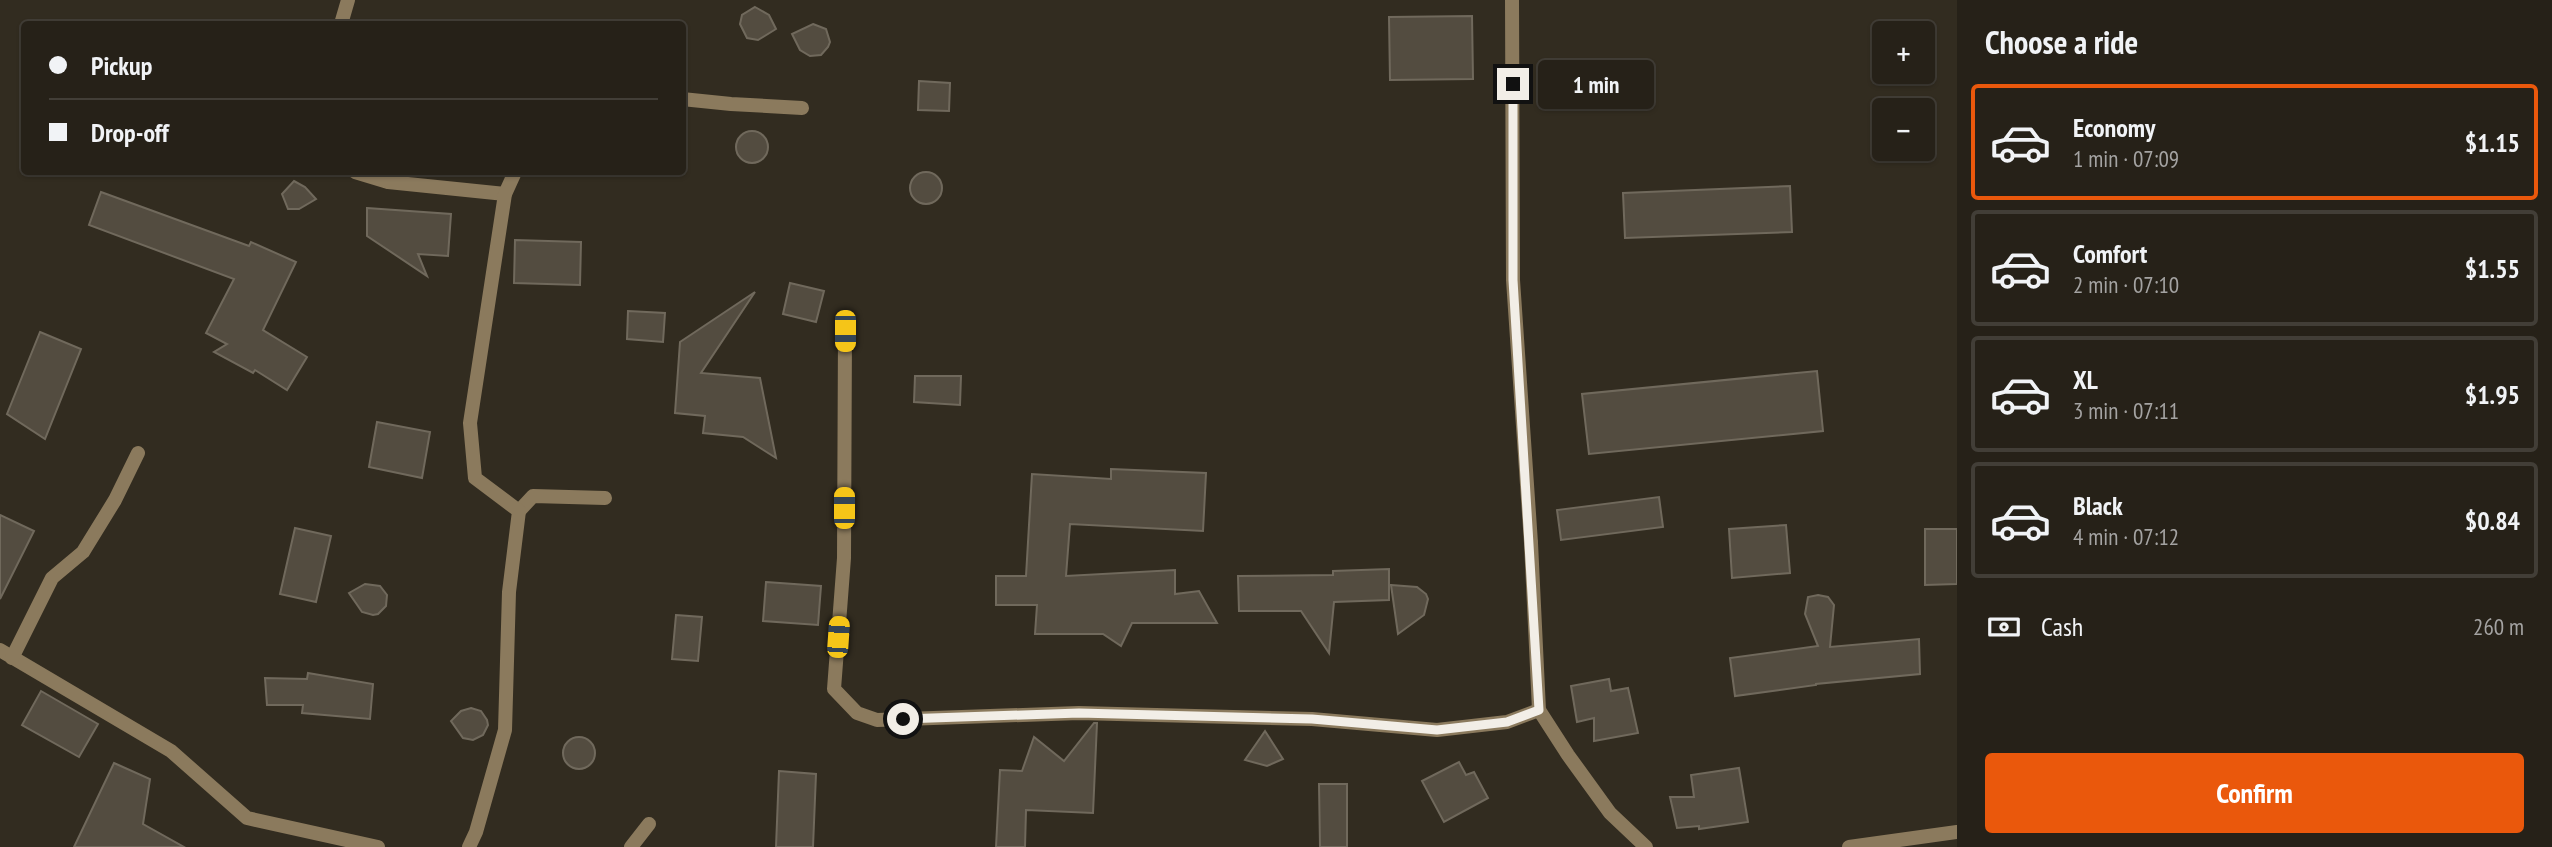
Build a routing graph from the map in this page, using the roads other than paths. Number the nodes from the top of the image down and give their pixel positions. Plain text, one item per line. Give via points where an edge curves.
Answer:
1 (348, 0) edge
2 (1512, 0) edge
3 (342, 21) edge
4 (686, 99) edge
5 (802, 108) dead end
6 (367, 175) edge
7 (514, 175) edge
8 (505, 194) junction
9 (845, 331) dead end
10 (138, 453) dead end
11 (606, 498) dead end
12 (519, 511) junction
13 (6, 654) edge
14 (1539, 710) junction
15 (649, 824) dead end
16 (1957, 832) edge
17 (315, 840) edge
18 (378, 847) edge
19 (469, 847) edge
20 (631, 847) edge
21 (1646, 847) edge
22 (1849, 847) edge

1 - 3 street
2 - 14 street via 1513,280
4 - 5 street
6 - 8 street via 402,184
7 - 8 street
8 - 12 street via 470,423 475,478
9 - 14 street via 844,558 834,689 857,713 877,720 1079,713 1312,719 1437,730 1507,722
10 - 13 street via 83,552 52,578
11 - 12 street via 533,496
12 - 19 street via 509,593 505,730
13 - 17 street via 171,751 247,818
14 - 21 street via 1610,813
15 - 20 street
16 - 22 street
17 - 18 street

